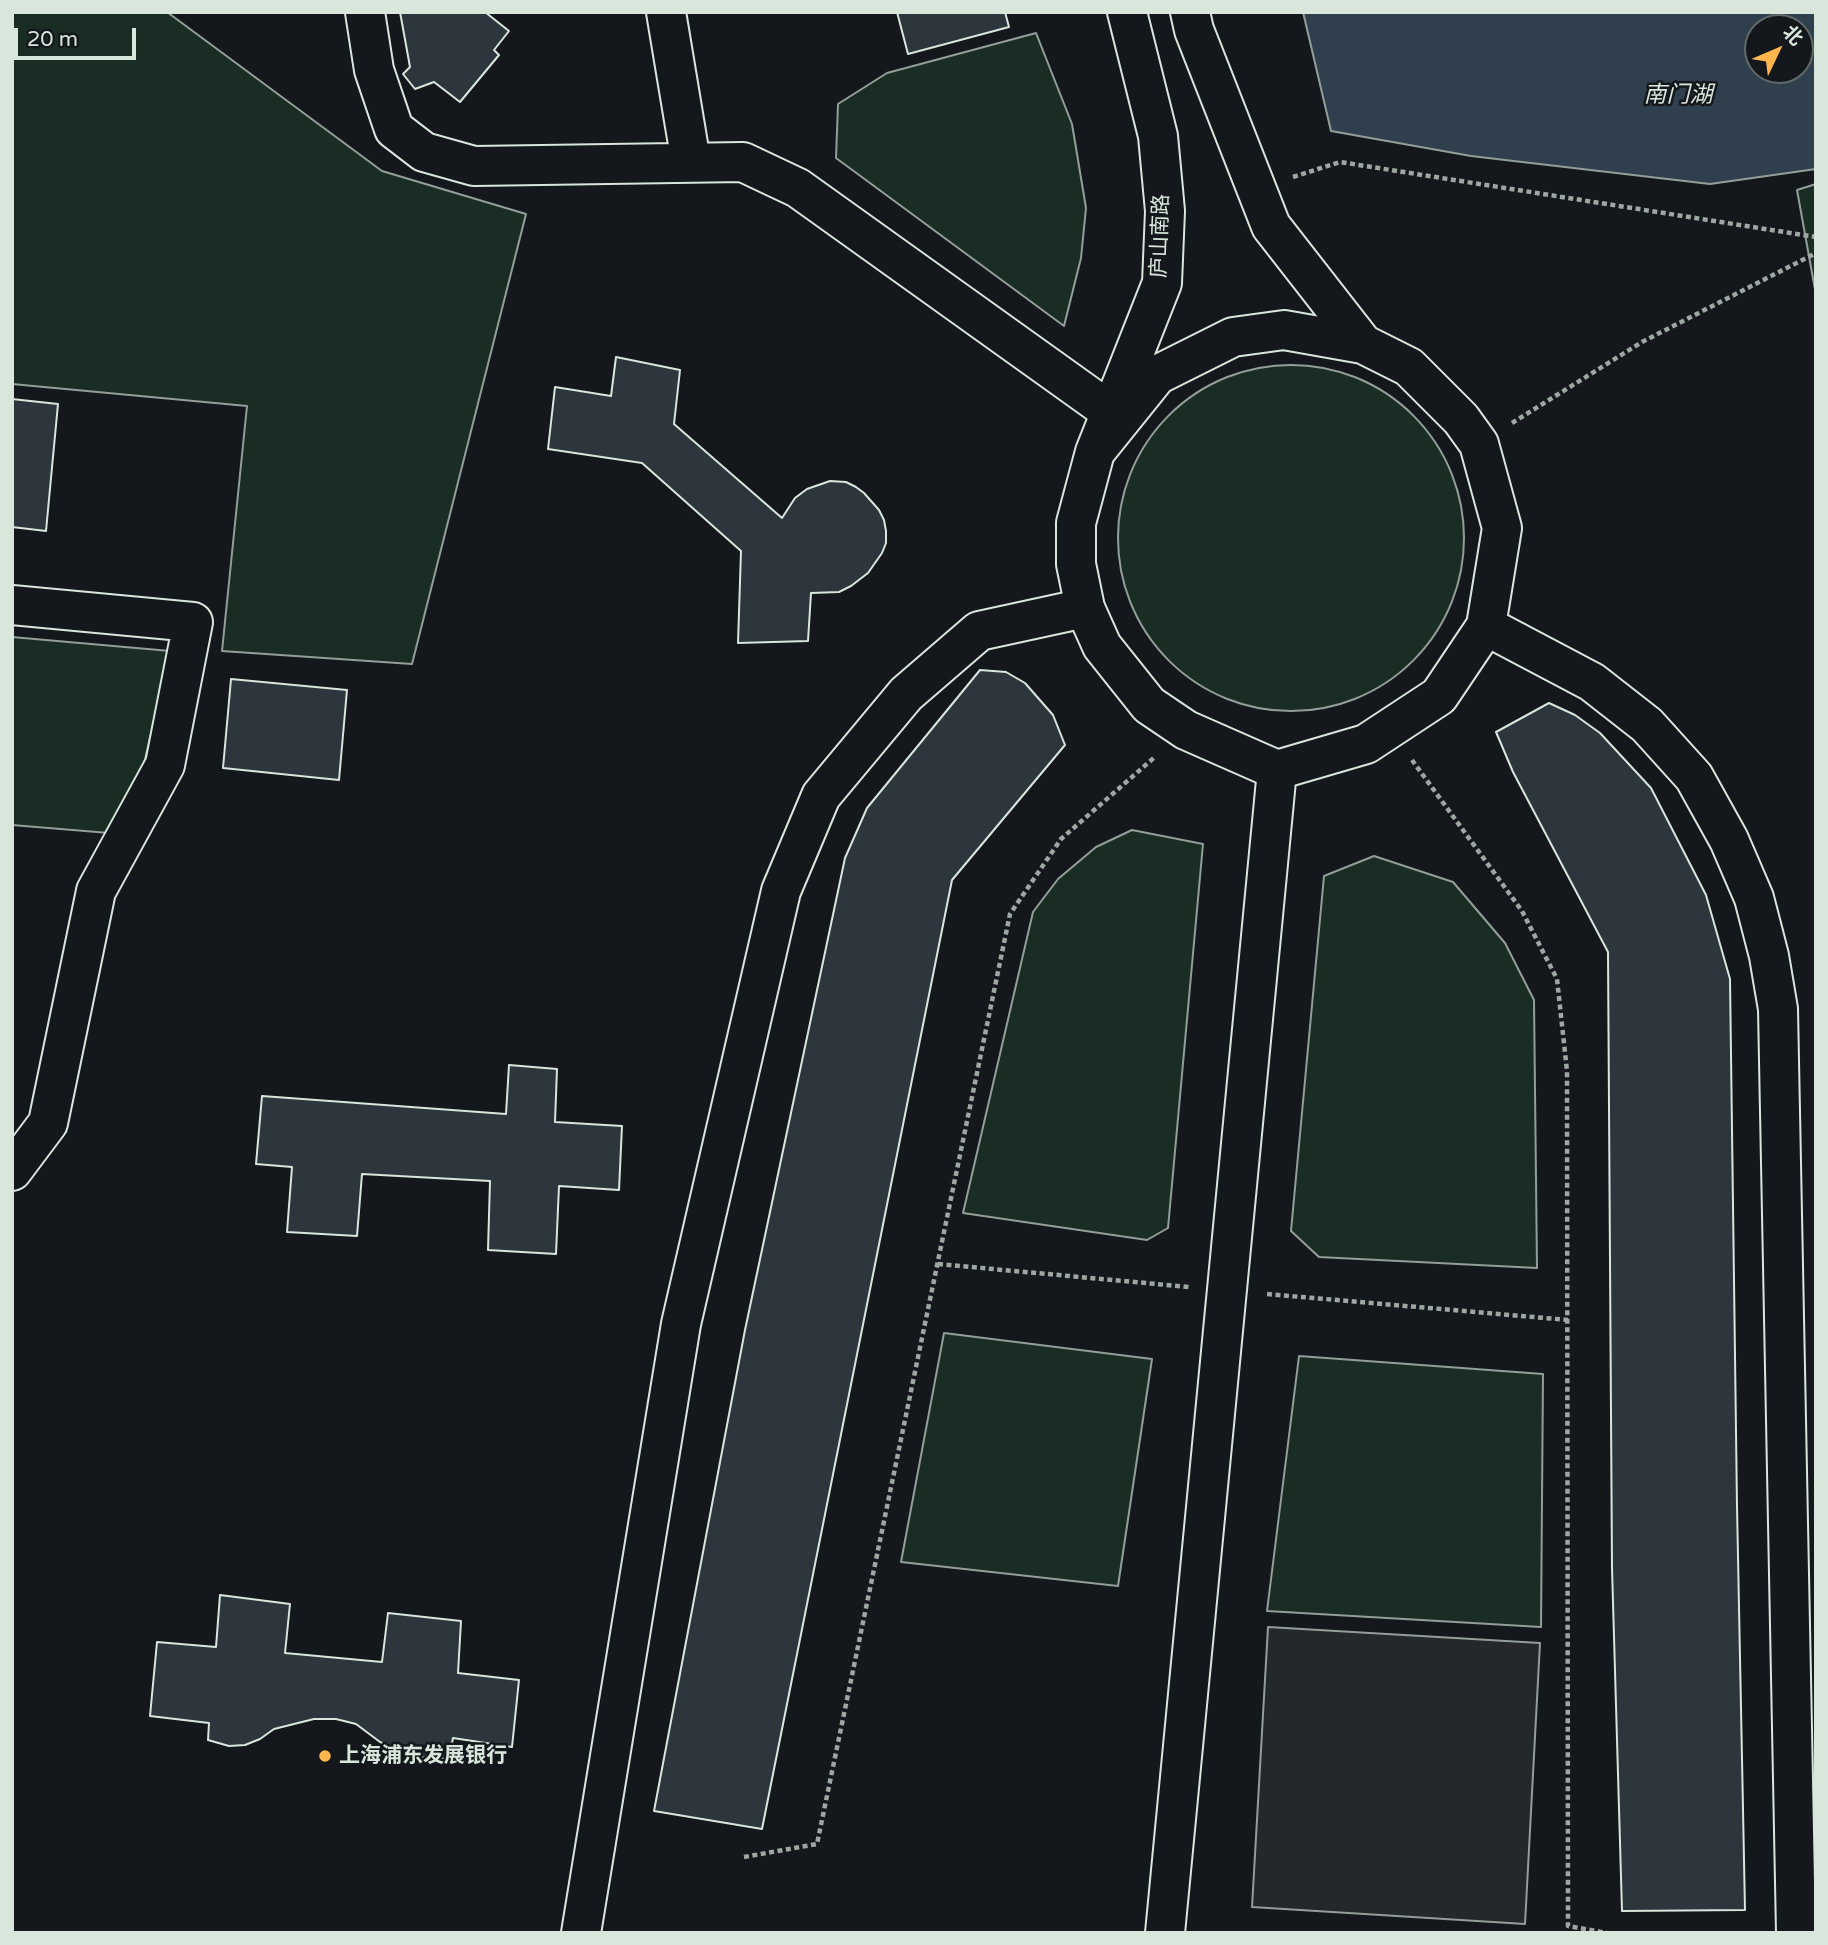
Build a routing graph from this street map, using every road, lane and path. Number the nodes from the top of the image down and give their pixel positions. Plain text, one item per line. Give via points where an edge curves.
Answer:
1 (365, 12) edge
2 (666, 12) edge
3 (1127, 12) edge
4 (1190, 12) edge
5 (691, 162) junction
6 (1257, 189) junction
7 (1816, 237) edge
8 (1816, 253) edge
9 (1363, 344) junction
10 (1111, 412) junction
11 (1479, 444) junction
12 (1095, 452) junction
13 (12, 605) edge
14 (1085, 608) junction
15 (1486, 626) junction
16 (1388, 729) junction
17 (1186, 730) junction
18 (1277, 771) junction
19 (12, 1171) edge
20 (744, 1857) dead end
21 (581, 1933) edge
22 (1165, 1933) edge
23 (1607, 1933) edge
24 (1796, 1933) edge

1 - 5 street via 374,70 394,129 424,152 474,166
2 - 5 street
3 - 10 street, 庐山南路 via 1158,136 1164,223 1162,283
4 - 6 street
5 - 10 street via 743,162 798,188
6 - 7 path via 1340,162
6 - 9 street via 1271,226
8 - 11 path via 1642,342
9 - 11 street via 1409,367
9 - 12 street via 1284,330 1233,337 1157,375
10 - 12 street, 庐山南路
11 - 15 street via 1502,528
12 - 14 street, 庐山南路 via 1076,523 1076,564
13 - 19 street via 193,622 165,765 96,891 48,1123
14 - 17 street, 庐山南路 via 1101,646 1149,705
14 - 21 street via 979,631 906,694 821,796 782,891 681,1324
15 - 16 street via 1440,696
15 - 24 street via 1592,682 1647,725 1694,777 1754,898 1769,956 1778,1009
16 - 18 street via 1366,744
16 - 23 path via 1522,911 1557,979 1567,1071 1568,1926
17 - 18 street, 庐山南路
17 - 20 path via 1061,839 1010,914 817,1844
18 - 22 street

